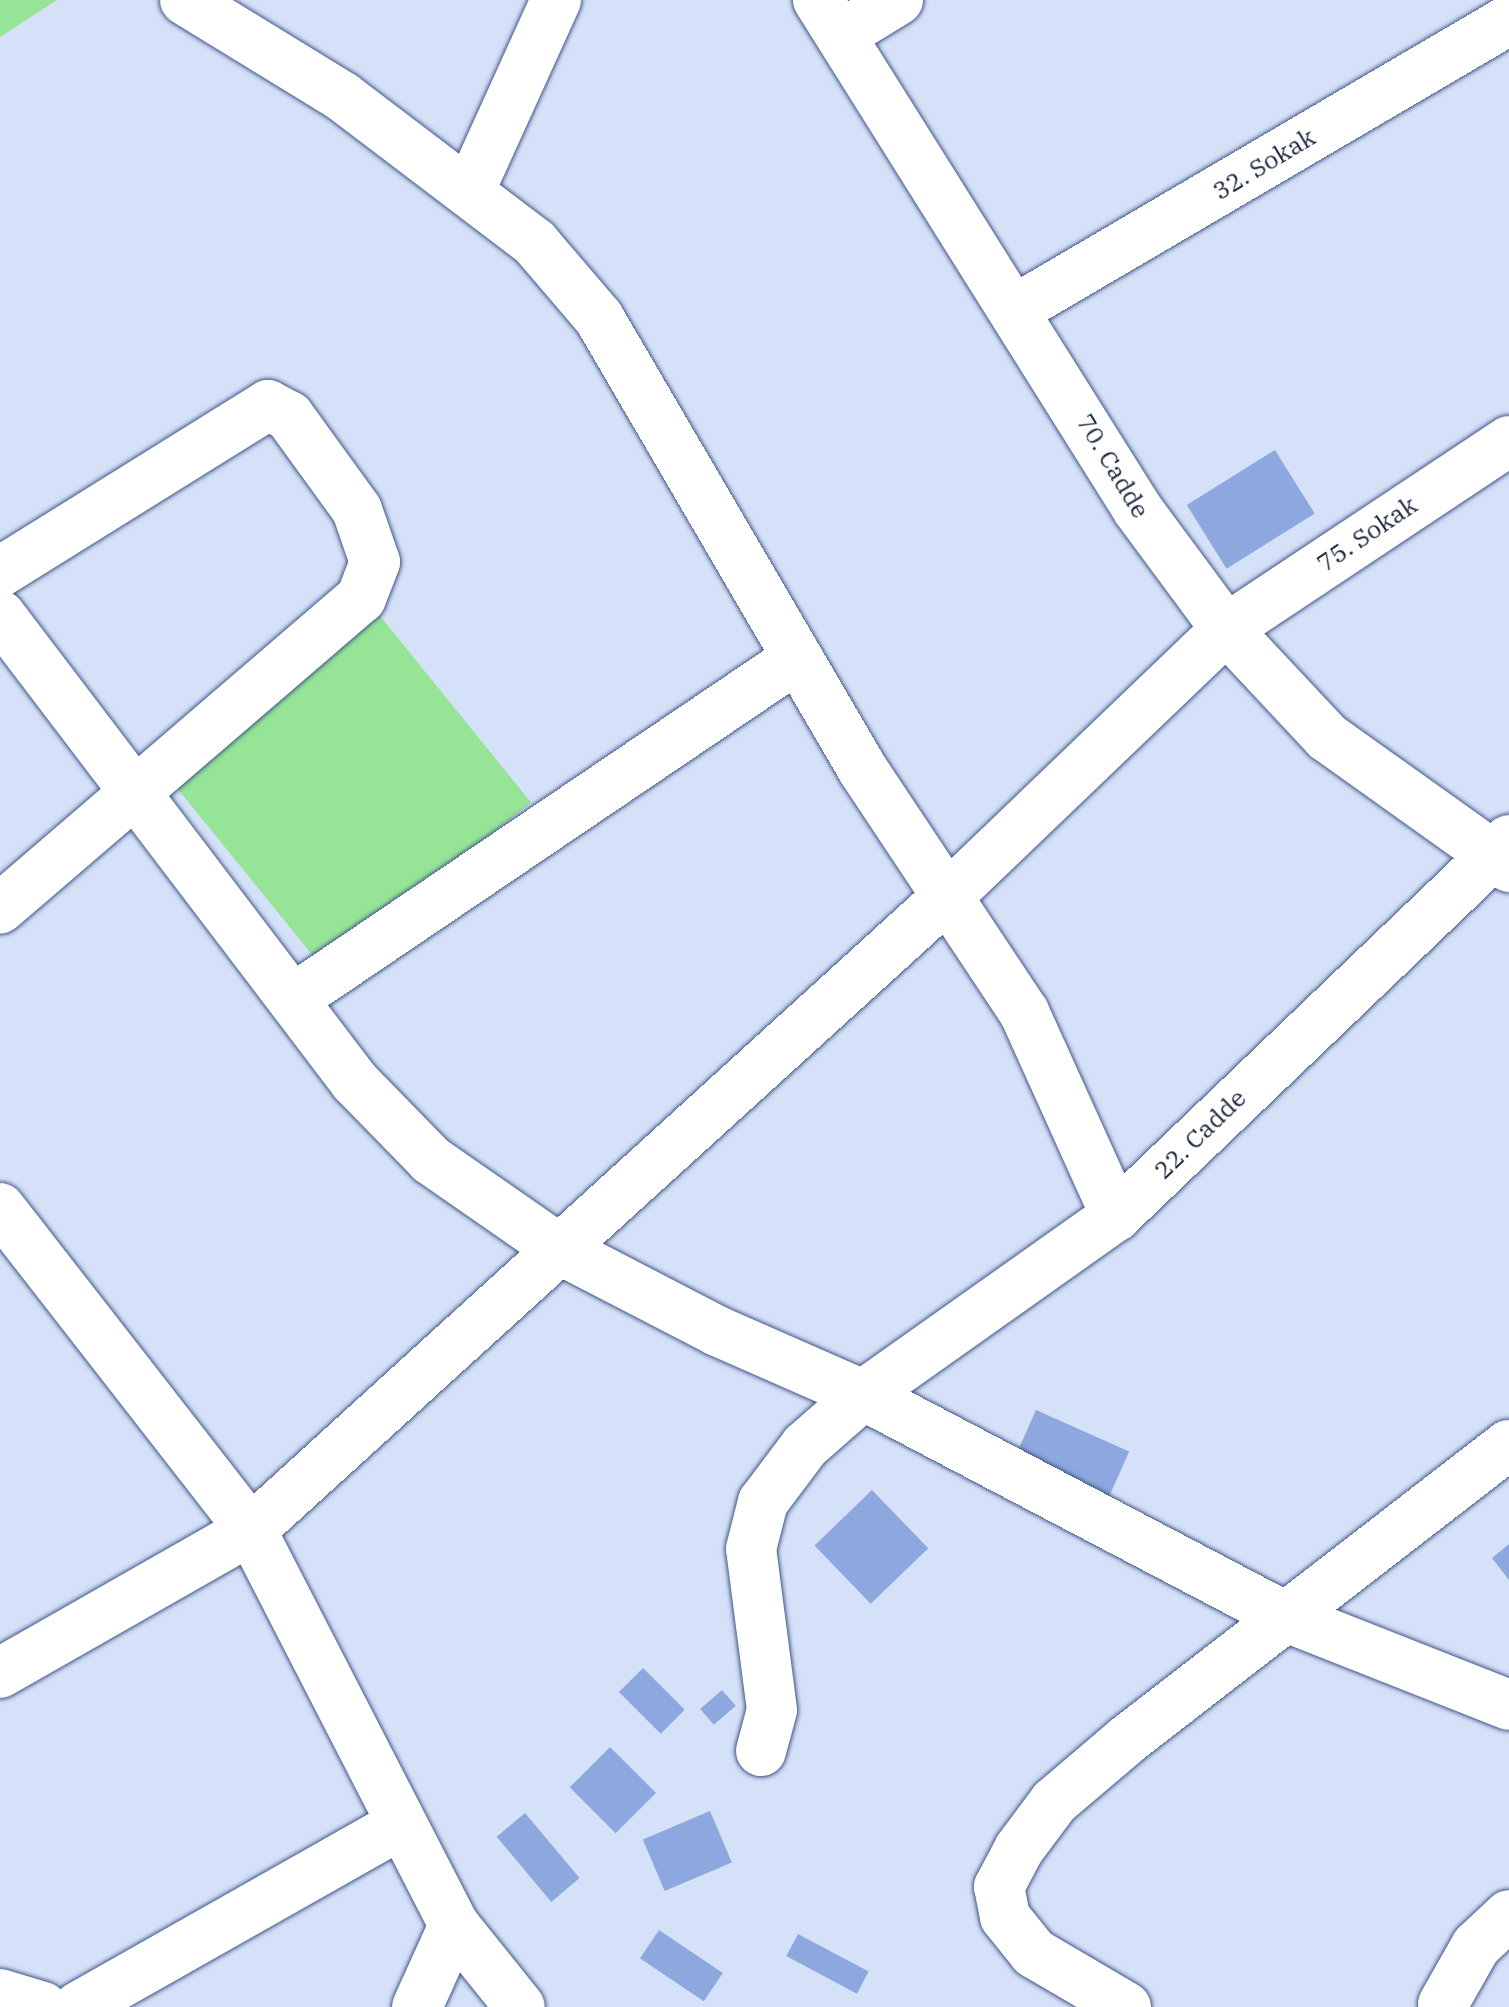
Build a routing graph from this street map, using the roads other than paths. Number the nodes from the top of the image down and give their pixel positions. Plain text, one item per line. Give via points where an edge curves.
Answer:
1 (186, 0) edge
2 (556, 0) edge
3 (898, 0) edge
4 (830, 17) edge
5 (254, 18) edge
6 (1509, 20) edge
7 (469, 192) junction
8 (1018, 308) junction
9 (1509, 442) edge
10 (0, 572) edge
11 (0, 615) edge
12 (1226, 629) junction
13 (798, 658) junction
14 (134, 790) junction
15 (1504, 854) edge
16 (948, 897) junction
17 (0, 908) edge
18 (293, 999) junction
19 (0, 1208) edge
20 (1116, 1216) junction
21 (559, 1249) junction
22 (863, 1394) junction
23 (1509, 1446) edge
24 (251, 1530) junction
25 (1286, 1618) junction
26 (0, 1673) edge
27 (1509, 1705) edge
28 (761, 1752) dead end
29 (401, 1824) junction
30 (1509, 1915) edge
31 (454, 1924) junction
32 (0, 1994) edge
33 (1437, 2006) edge
34 (43, 2007) edge
35 (78, 2007) edge
36 (418, 2007) edge
37 (520, 2007) edge
38 (1126, 2007) edge

1 - 5 street
2 - 7 street
3 - 4 street
4 - 8 street, 70. Cadde
5 - 7 street
6 - 8 street, 32. Sokak
7 - 13 street via 535,243 599,318
8 - 12 street, 70. Cadde via 1138,510
9 - 12 street, 75. Sokak
10 - 14 street via 268,404 289,416 357,510 376,562 361,598
11 - 14 street
12 - 15 street, 70. Cadde via 1327,737
12 - 16 street, 75. Sokak
13 - 16 street
13 - 18 street
14 - 17 street
14 - 18 street
15 - 20 street, 22. Cadde
16 - 20 street via 1024,1012
16 - 21 street, 75. Sokak
18 - 21 street via 431,1160
19 - 24 street
20 - 22 street, 22. Cadde
21 - 22 street
21 - 24 street, 75. Sokak
22 - 25 street
22 - 28 street, 22. Cadde via 805,1446 763,1502 750,1550 772,1710
23 - 25 street
24 - 26 street, 75. Sokak
24 - 29 street
25 - 27 street
25 - 38 street via 1054,1802 998,1887 1006,1917 1034,1953
29 - 31 street
29 - 35 street
30 - 33 street via 1476,1946
31 - 36 street
31 - 37 street
32 - 34 street

